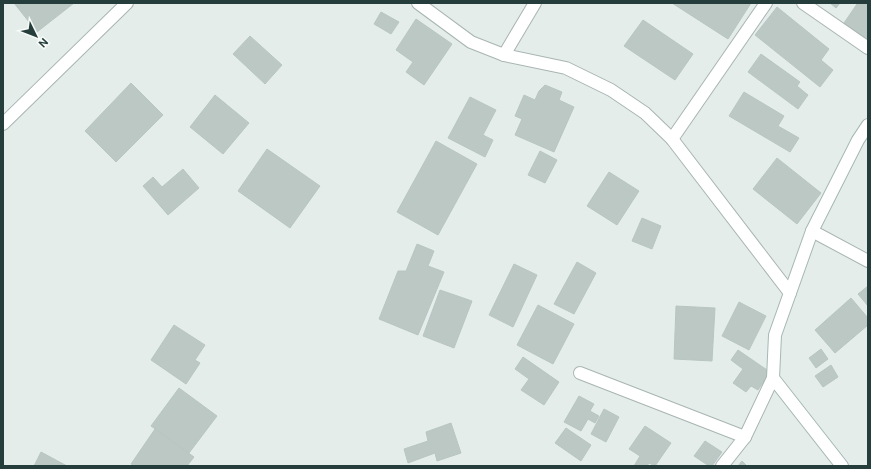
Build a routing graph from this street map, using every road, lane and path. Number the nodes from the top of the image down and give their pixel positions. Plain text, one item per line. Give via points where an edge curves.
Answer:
1 (127, 3) edge
2 (418, 3) edge
3 (535, 3) edge
4 (766, 3) edge
5 (803, 3) edge
6 (868, 48) edge
7 (504, 55) junction
8 (3, 124) edge
9 (868, 125) edge
10 (672, 139) junction
11 (812, 231) junction
12 (868, 261) edge
13 (790, 293) junction
14 (580, 373) dead end
15 (773, 378) junction
16 (745, 437) junction
17 (722, 466) edge
18 (842, 466) edge

1 - 8 street
2 - 7 street via 471,42
3 - 7 street
4 - 10 street
5 - 6 street
7 - 10 street via 566,68 610,90 645,113
9 - 11 street
10 - 13 street
11 - 12 street
11 - 13 street
13 - 15 street via 775,335
14 - 16 street
15 - 16 street
15 - 18 street
16 - 17 street

